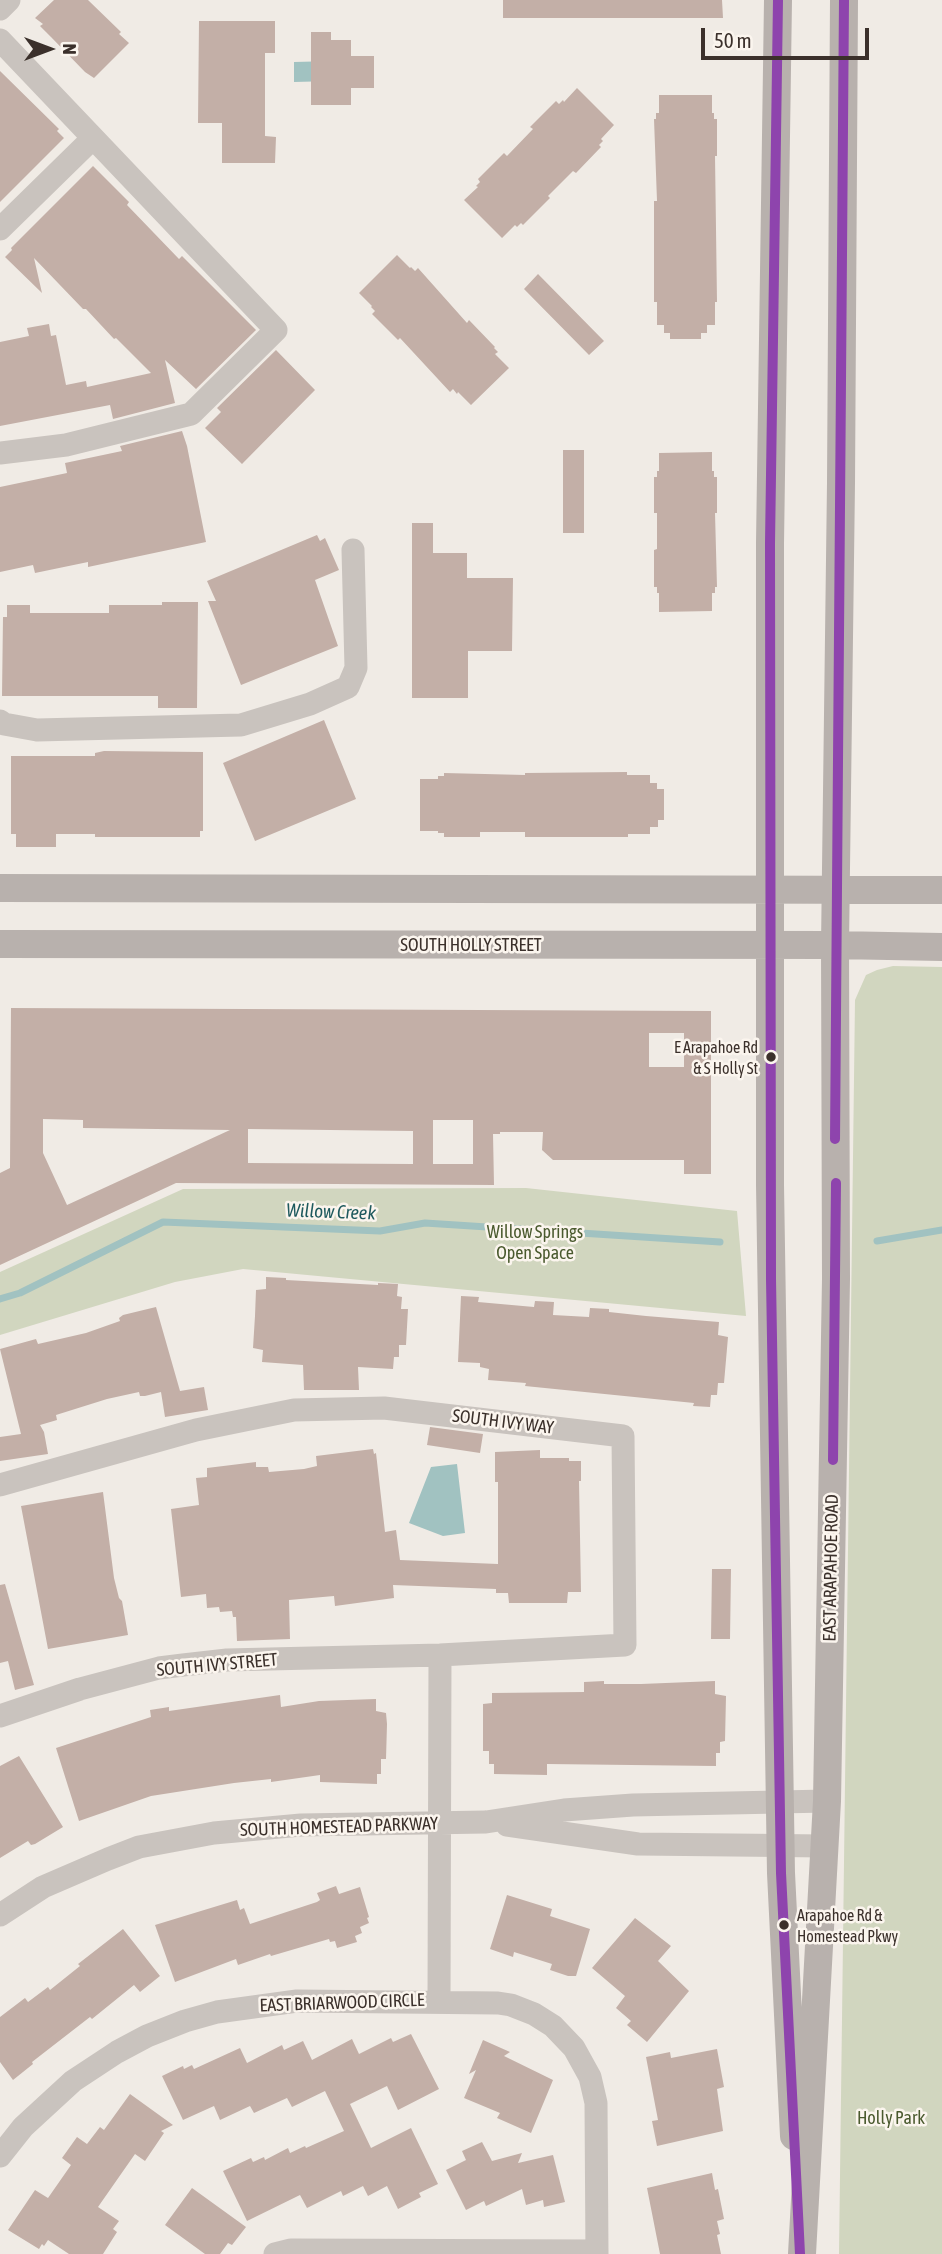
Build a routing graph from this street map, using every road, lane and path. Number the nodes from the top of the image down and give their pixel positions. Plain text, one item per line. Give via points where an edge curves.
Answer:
1 (9, 0) edge
2 (778, 0) edge
3 (844, 0) edge
4 (0, 9) edge
5 (0, 40) edge
6 (93, 138) junction
7 (0, 229) edge
8 (0, 453) edge
9 (352, 550) dead end
10 (0, 721) edge
11 (0, 888) edge
12 (837, 890) junction
13 (942, 890) edge
14 (770, 891) junction
15 (0, 944) edge
16 (835, 945) junction
17 (769, 946) junction
18 (942, 947) edge
19 (0, 1485) edge
20 (440, 1655) junction
21 (0, 1716) edge
22 (827, 1801) junction
23 (779, 1802) junction
24 (486, 1822) junction
25 (440, 1823) junction
26 (780, 1846) junction
27 (826, 1846) junction
28 (0, 1915) edge
29 (439, 2001) junction
30 (0, 2156) edge
31 (597, 2252) edge
32 (325, 2253) edge
33 (275, 2254) edge
34 (801, 2254) edge

1 - 4 street
2 - 14 main road, EAST ARAPAHOE ROAD
3 - 12 main road, EAST ARAPAHOE ROAD
5 - 6 street
6 - 7 street
6 - 8 street via 276,330 191,414 66,445
9 - 10 street via 356,668 348,687 242,725 37,730
11 - 14 main road
12 - 13 main road
12 - 14 main road
12 - 16 main road, EAST ARAPAHOE ROAD
14 - 17 main road, EAST ARAPAHOE ROAD
15 - 17 main road, SOUTH HOLLY STREET
16 - 17 main road, SOUTH HOLLY STREET
16 - 18 main road, SOUTH HOLLY STREET
16 - 22 main road, EAST ARAPAHOE ROAD via 836,1279
17 - 23 main road, EAST ARAPAHOE ROAD
19 - 20 street, SOUTH IVY WAY via 196,1430 294,1410 384,1408 623,1436 625,1645
20 - 21 street, SOUTH IVY STREET via 227,1660 159,1668
20 - 25 street
22 - 23 street, SOUTH HOMESTEAD PARKWAY
22 - 27 main road, EAST ARAPAHOE ROAD
23 - 24 street, SOUTH HOMESTEAD PARKWAY via 633,1805
23 - 26 main road, EAST ARAPAHOE ROAD
24 - 25 street, SOUTH HOMESTEAD PARKWAY
24 - 26 street, SOUTH HOMESTEAD PARKWAY via 638,1844
25 - 28 street, SOUTH HOMESTEAD PARKWAY via 301,1825 177,1839 139,1847 77,1871
25 - 29 street
26 - 27 street, SOUTH HOMESTEAD PARKWAY
26 - 34 main road, EAST ARAPAHOE ROAD
27 - 34 main road, EAST ARAPAHOE ROAD
29 - 30 street, EAST BRIARWOOD CIRCLE via 297,2001 185,2021 117,2052 73,2081 23,2127
29 - 31 street, EAST BRIARWOOD CIRCLE via 511,2005 553,2026 574,2048 590,2077 596,2103
31 - 32 street
32 - 33 street via 291,2250

